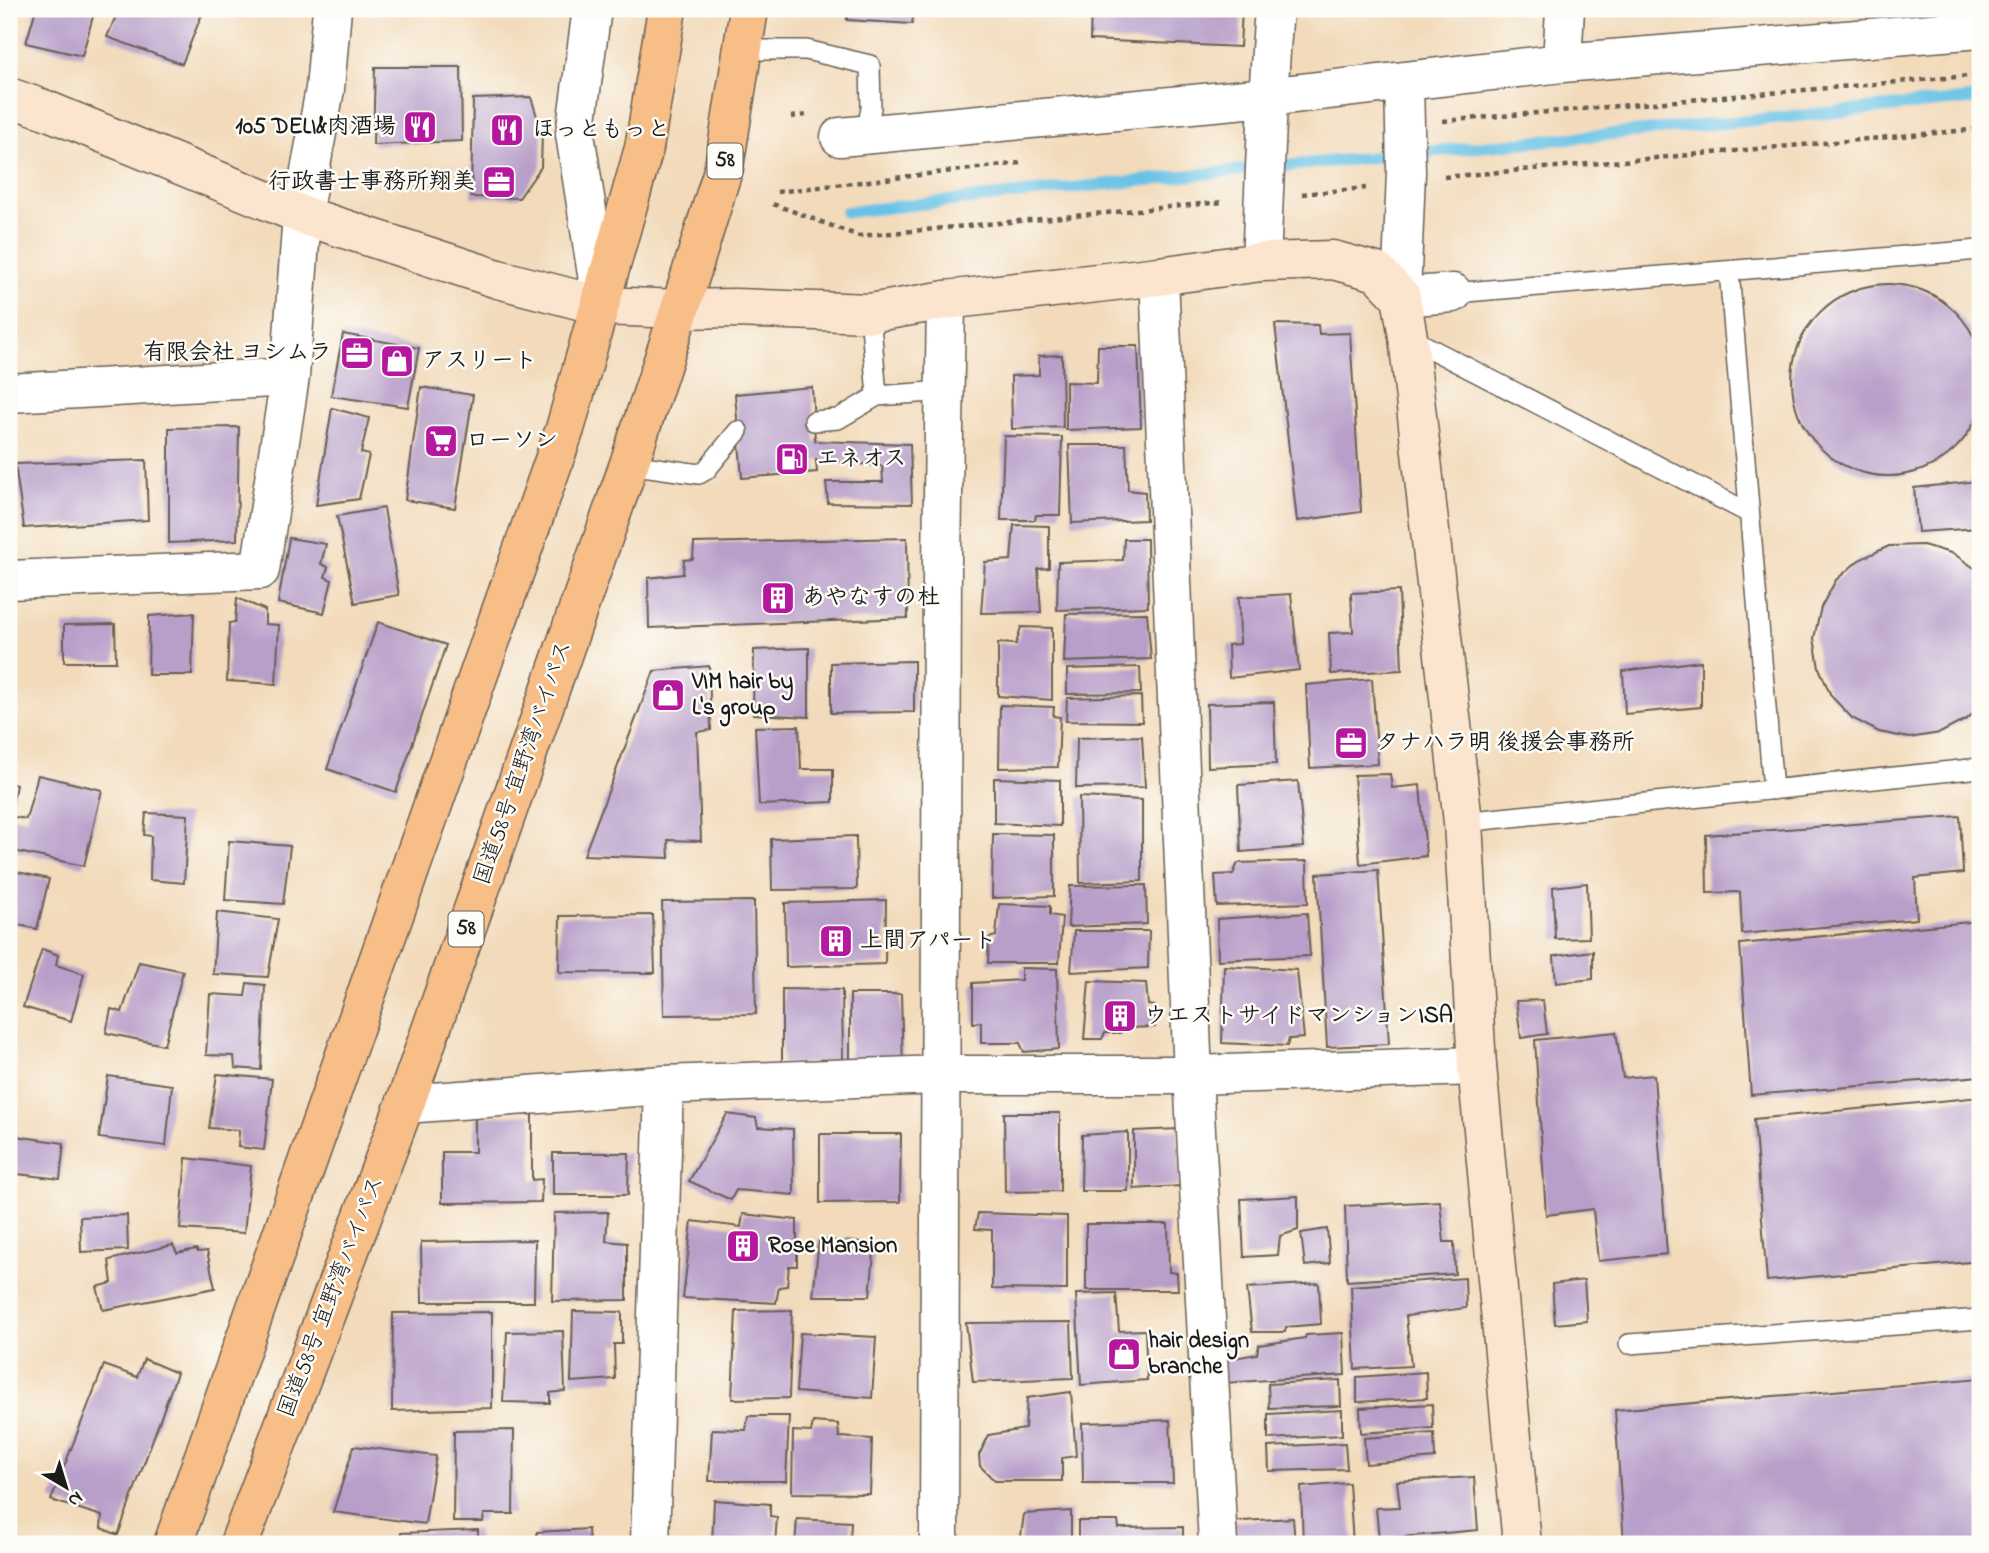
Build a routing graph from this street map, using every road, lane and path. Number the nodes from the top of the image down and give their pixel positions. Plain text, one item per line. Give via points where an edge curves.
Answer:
1 (332, 9) edge
2 (592, 9) edge
3 (667, 9) edge
4 (750, 9) edge
5 (1274, 9) edge
6 (1565, 9) edge
7 (1850, 24) edge
8 (1980, 29) edge
9 (743, 50) junction
10 (1562, 64) junction
11 (1404, 81) junction
12 (9, 97) edge
13 (1267, 97) junction
14 (1980, 129) edge
15 (853, 136) joint
16 (1405, 164) junction
17 (1265, 193) junction
18 (773, 204) dead end
19 (302, 215) junction
20 (1980, 250) edge
21 (1261, 262) junction
22 (1729, 271) junction
23 (1159, 276) junction
24 (1452, 293) joint
25 (1401, 297) junction
26 (946, 300) junction
27 (602, 306) junction
28 (680, 309) junction
29 (870, 313) junction
30 (1408, 337) junction
31 (290, 377) junction
32 (944, 391) junction
33 (9, 393) edge
34 (877, 396) junction
35 (814, 421) dead end
36 (738, 431) dead end
37 (629, 464) junction
38 (1749, 513) junction
39 (9, 580) edge
40 (1980, 768) edge
41 (1773, 790) junction
42 (1463, 822) junction
43 (1477, 1066) junction
44 (940, 1075) junction
45 (1193, 1075) junction
46 (664, 1085) junction
47 (405, 1104) junction
48 (1980, 1319) edge
49 (1629, 1344) dead end
50 (173, 1544) edge
51 (239, 1544) edge
52 (650, 1544) edge
53 (939, 1544) edge
54 (1218, 1544) edge
55 (1522, 1544) edge

1 - 19 street via 325,89
2 - 27 street via 575,134
3 - 27 highway via 644,148
4 - 9 highway, 国道58号 宜野湾バイパス / 58
5 - 13 street
6 - 10 street
7 - 8 street
7 - 10 street
9 - 15 lane via 806,50 870,65 870,108
9 - 28 highway, 国道58号 宜野湾バイパス / 58 via 724,167
10 - 11 street
11 - 13 street
11 - 16 street
12 - 19 street
13 - 15 street
13 - 17 street
14 - 16 path via 1454,175
16 - 17 path
16 - 25 street
17 - 18 path via 859,236
17 - 21 street
19 - 27 street via 498,279
19 - 31 street
20 - 22 lane
21 - 23 street
21 - 25 street via 1333,260 1377,272
22 - 24 lane
22 - 38 lane
23 - 26 street
23 - 45 street
24 - 25 street
25 - 30 street
26 - 29 street
26 - 32 street
27 - 28 street
27 - 50 highway via 565,429
28 - 29 street
28 - 37 highway, 国道58号 宜野湾バイパス / 58
29 - 34 lane
30 - 38 lane
30 - 42 street
31 - 33 street
31 - 39 street via 260,570
32 - 34 lane
32 - 44 street
34 - 35 lane via 838,419
36 - 37 lane via 699,474
37 - 47 highway, 国道58号 宜野湾バイパス / 58
38 - 41 lane
40 - 41 lane
41 - 42 lane
42 - 43 street
43 - 45 street
43 - 55 street
44 - 45 street
44 - 46 street
44 - 53 street
45 - 54 street
46 - 47 street
46 - 52 street
47 - 51 highway, 国道58号 宜野湾バイパス / 58
48 - 49 lane

